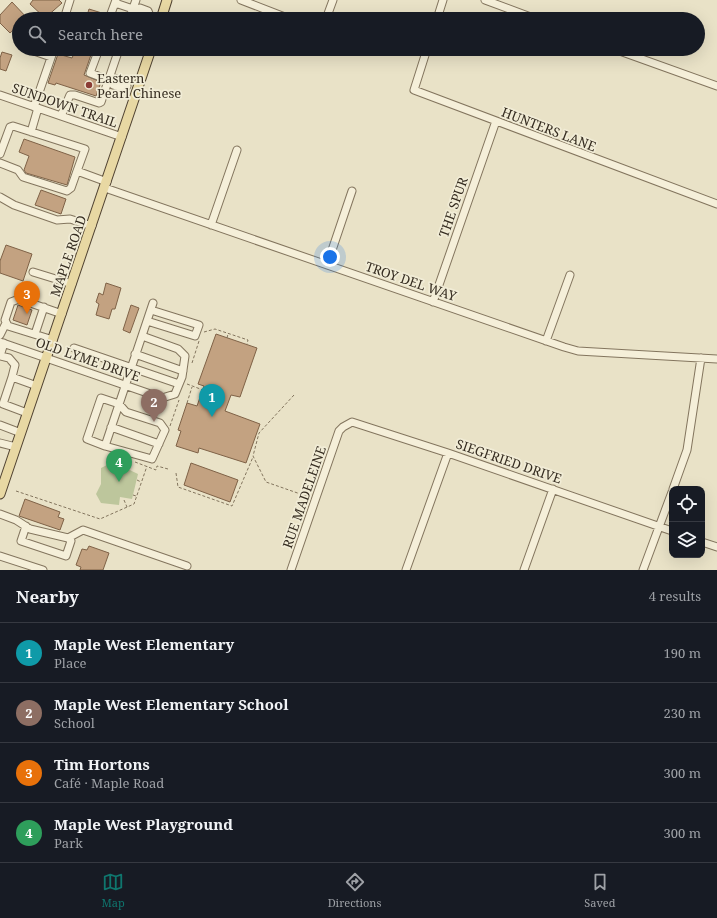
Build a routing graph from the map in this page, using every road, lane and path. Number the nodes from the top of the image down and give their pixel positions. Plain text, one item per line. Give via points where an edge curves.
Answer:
1 (70, 0) edge
2 (136, 0) edge
3 (167, 0) edge
4 (241, 0) edge
5 (333, 0) edge
6 (444, 0) edge
7 (485, 0) edge
8 (116, 2) edge
9 (135, 10) joint
10 (66, 12) edge
11 (112, 12) edge
12 (163, 12) edge
13 (272, 12) edge
14 (329, 12) edge
15 (440, 12) edge
16 (517, 12) edge
17 (48, 56) edge
18 (96, 56) edge
19 (117, 56) edge
20 (149, 56) edge
21 (425, 56) edge
22 (633, 56) edge
23 (51, 57) joint
24 (110, 81) junction
25 (717, 86) edge
26 (137, 90) junction
27 (0, 95) edge
28 (36, 108) junction
29 (61, 116) junction
30 (496, 121) junction
31 (31, 132) junction
32 (122, 137) junction
33 (237, 150) dead end
34 (0, 154) edge
35 (0, 163) edge
36 (77, 171) junction
37 (106, 185) junction
38 (352, 191) dead end
39 (0, 197) edge
40 (717, 204) edge
41 (211, 225) junction
42 (92, 226) junction
43 (326, 265) junction
44 (33, 272) dead end
45 (570, 275) dead end
46 (72, 284) junction
47 (433, 302) junction
48 (44, 307) junction
49 (62, 314) junction
50 (147, 321) junction
51 (6, 323) junction
52 (35, 334) junction
53 (201, 334) dead end
54 (229, 334) junction
55 (0, 335) edge
56 (142, 336) junction
57 (227, 338) dead end
58 (53, 340) junction
59 (199, 341) dead end
60 (546, 341) junction
61 (2, 342) edge
62 (247, 344) dead end
63 (74, 348) dead end
64 (135, 354) junction
65 (47, 358) junction
66 (701, 358) junction
67 (717, 359) edge
68 (192, 362) dead end
69 (131, 367) junction
70 (183, 371) junction
71 (12, 377) junction
72 (182, 383) junction
73 (125, 385) junction
74 (37, 386) junction
75 (193, 386) junction
76 (203, 390) dead end
77 (294, 395) dead end
78 (180, 398) dead end
79 (187, 403) dead end
80 (119, 404) junction
81 (1, 405) edge
82 (28, 413) junction
83 (0, 425) edge
84 (170, 426) dead end
85 (111, 427) junction
86 (339, 431) joint
87 (20, 433) junction
88 (0, 443) edge
89 (159, 444) junction
90 (105, 446) junction
91 (16, 447) junction
92 (448, 453) junction
93 (253, 456) junction
94 (147, 466) junction
95 (124, 469) dead end
96 (168, 470) dead end
97 (176, 473) dead end
98 (137, 480) dead end
99 (142, 482) junction
100 (674, 486) edge
101 (553, 490) junction
102 (16, 491) dead end
103 (0, 494) edge
104 (133, 495) dead end
105 (137, 496) junction
106 (309, 497) dead end
107 (124, 500) dead end
108 (669, 500) edge
109 (128, 507) junction
110 (0, 514) edge
111 (26, 526) junction
112 (659, 527) junction
113 (669, 530) edge
114 (68, 538) junction
115 (705, 543) edge
116 (717, 547) edge
117 (0, 556) edge
118 (187, 566) dead end
119 (43, 570) edge
120 (291, 570) edge
121 (406, 570) edge
122 (524, 570) edge
123 (643, 570) edge

1 - 10 street
2 - 9 street
3 - 12 main road
4 - 13 street
5 - 14 street
6 - 15 street
7 - 16 street
8 - 9 street
8 - 11 street
17 - 23 street
18 - 24 street via 90,73
19 - 24 street
20 - 26 main road, MAPLE ROAD
21 - 30 street, HUNTERS LANE via 414,90
22 - 25 street
23 - 28 street
24 - 26 street via 114,78
24 - 29 street via 99,103 70,95
26 - 32 main road, MAPLE ROAD
27 - 28 street, SUNDOWN TRAIL
28 - 29 street, SUNDOWN TRAIL
28 - 31 street
29 - 32 street, SUNDOWN TRAIL
30 - 40 street, HUNTERS LANE
30 - 47 street, THE SPUR
31 - 34 street via 10,127
31 - 36 street via 85,149
32 - 37 main road, MAPLE ROAD
33 - 41 street
35 - 36 street via 18,170 23,177 67,191 71,188
36 - 37 street, TROY DEL WAY
37 - 41 street, TROY DEL WAY
37 - 42 main road, MAPLE ROAD
38 - 43 street
39 - 42 street via 14,205 57,220 70,219
41 - 43 street, TROY DEL WAY
42 - 46 main road, MAPLE ROAD
43 - 47 street, TROY DEL WAY
44 - 46 street
45 - 60 street
46 - 49 main road, MAPLE ROAD
47 - 60 street, TROY DEL WAY
48 - 49 street
48 - 51 street via 18,299 11,302
48 - 52 street
49 - 58 main road, MAPLE ROAD
50 - 50 street via 152,306 199,326 195,336
50 - 56 street
51 - 52 street via 8,326
51 - 55 street
52 - 58 street
53 - 54 path via 215,329
54 - 57 path
54 - 62 path via 248,340
56 - 64 street
56 - 70 street, OLD LYME DRIVE via 178,349 186,356
58 - 65 main road, MAPLE ROAD
59 - 68 path
60 - 66 street, TROY DEL WAY via 578,351
61 - 65 street, OLD LYME DRIVE
61 - 71 street via 0,356 9,358 15,365
63 - 69 street
64 - 69 street
64 - 70 street
65 - 73 street, OLD LYME DRIVE
65 - 74 main road, MAPLE ROAD
66 - 67 street, TROY DEL WAY
66 - 100 street via 687,450
69 - 72 street
69 - 73 street
70 - 72 street, OLD LYME DRIVE
71 - 74 street
71 - 81 street
72 - 73 street, OLD LYME DRIVE via 175,394 162,398
72 - 75 path
73 - 80 street
74 - 82 main road, MAPLE ROAD
75 - 76 path
75 - 79 path
77 - 93 path via 259,433
78 - 84 path
80 - 85 street
80 - 89 street via 126,412 160,423 165,430
80 - 90 street via 101,398 87,439
81 - 82 street
82 - 87 main road, MAPLE ROAD
83 - 87 street
85 - 89 street
85 - 90 street
86 - 92 street, SIEGFRIED DRIVE via 347,424 357,422
86 - 120 street, RUE MADELEINE
87 - 91 main road, MAPLE ROAD
88 - 91 street
89 - 90 street via 152,459
91 - 103 main road, MAPLE ROAD
92 - 101 street, SIEGFRIED DRIVE
92 - 121 street
93 - 97 path via 232,506 178,487
93 - 106 path via 266,482
94 - 95 path via 128,460
94 - 96 path via 156,470 157,466
94 - 99 path
98 - 99 path
99 - 105 path
101 - 112 street, SIEGFRIED DRIVE
101 - 122 street
102 - 109 path via 100,519
104 - 105 path
105 - 109 path via 134,504
107 - 109 path
108 - 112 street
110 - 111 street
111 - 114 street
111 - 114 street via 21,541 66,556 71,541
112 - 113 street, SIEGFRIED DRIVE
112 - 123 street
114 - 118 street via 83,530
115 - 116 street
117 - 119 street

